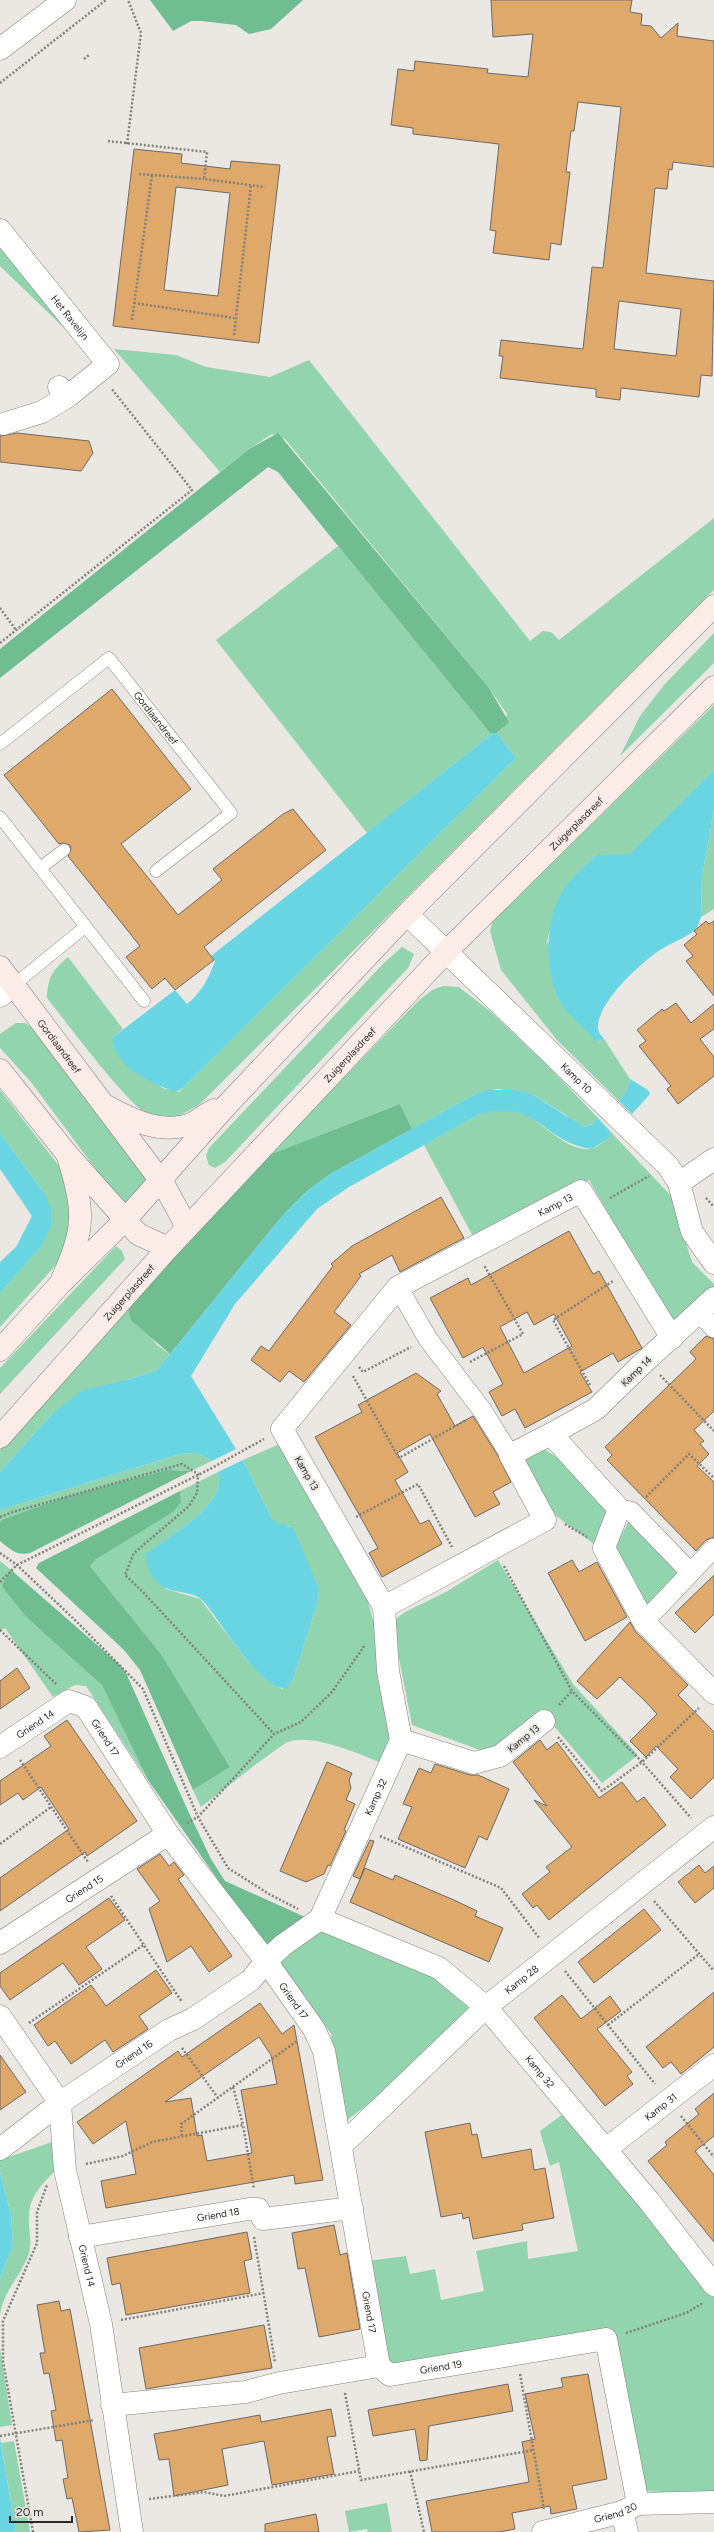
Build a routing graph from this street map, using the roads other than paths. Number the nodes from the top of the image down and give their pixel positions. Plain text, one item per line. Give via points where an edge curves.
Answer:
1 (65, 0) edge
2 (0, 49) edge
3 (0, 230) edge
4 (3, 424) dead end
5 (714, 606) edge
6 (714, 687) edge
7 (0, 744) edge
8 (0, 817) edge
9 (64, 850) dead end
10 (40, 868) junction
11 (156, 871) dead end
12 (407, 914) junction
13 (85, 927) junction
14 (447, 951) junction
15 (0, 967) edge
16 (7, 991) edge
17 (144, 1001) dead end
18 (0, 1070) edge
19 (106, 1106) junction
20 (226, 1106) junction
21 (67, 1154) junction
22 (714, 1159) edge
23 (674, 1175) junction
24 (160, 1180) junction
25 (125, 1220) junction
26 (187, 1227) junction
27 (168, 1248) junction
28 (714, 1263) edge
29 (61, 1283) junction
30 (398, 1287) junction
31 (706, 1305) edge
32 (714, 1328) edge
33 (672, 1338) junction
34 (0, 1350) edge
35 (551, 1434) junction
36 (0, 1437) edge
37 (510, 1456) junction
38 (625, 1510) junction
39 (714, 1548) edge
40 (690, 1572) junction
41 (385, 1617) junction
42 (644, 1622) junction
43 (708, 1698) edge
44 (69, 1701) joint
45 (544, 1720) road end
46 (401, 1740) junction
47 (0, 1747) edge
48 (168, 1834) junction
49 (711, 1836) edge
50 (320, 1919) junction
51 (0, 1943) edge
52 (266, 1961) junction
53 (486, 2007) junction
54 (0, 2016) edge
55 (714, 2065) edge
56 (60, 2103) junction
57 (341, 2146) junction
58 (0, 2149) edge
59 (606, 2149) junction
60 (352, 2208) junction
61 (80, 2237) junction
62 (711, 2292) edge
63 (378, 2366) junction
64 (113, 2411) junction
65 (714, 2502) edge
66 (629, 2516) edge
67 (545, 2531) edge
68 (132, 2532) edge

1 - 2 street
3 - 4 street, Het Ravelijn via 108,364 63,392 42,412
5 - 12 main road
6 - 14 main road, Zuigerplasdreef
7 - 11 lane, Gordiaandreef via 109,658 231,813
8 - 10 lane
9 - 10 lane
10 - 13 lane
12 - 14 street, Kamp 10
12 - 20 main road
13 - 16 lane
13 - 17 lane
14 - 23 street, Kamp 10
14 - 26 main road, Zuigerplasdreef
15 - 16 main road, Gordiaandreef
16 - 19 main road, Gordiaandreef
18 - 21 main road
19 - 20 main road, Gordiaandreef via 154,1127 179,1127
19 - 24 main road, Gordiaandreef
20 - 24 main road
21 - 25 main road
21 - 29 main road via 78,1195 80,1217 78,1238
22 - 23 street
23 - 28 street via 692,1232
24 - 25 main road
24 - 26 main road, Gordiaandreef
25 - 27 main road via 138,1234
25 - 29 main road
26 - 27 main road, Zuigerplasdreef
27 - 36 main road, Zuigerplasdreef
29 - 34 main road
30 - 33 street, Kamp 13 via 581,1191
30 - 37 street via 428,1339 482,1410
30 - 41 street, Kamp 13 via 282,1429 338,1527
31 - 32 street
31 - 33 street, Kamp 14
33 - 35 street, Kamp 14 via 602,1404
35 - 37 street, Kamp 14
35 - 38 street
37 - 41 street via 545,1520 462,1566
38 - 40 street
38 - 42 street via 604,1548
39 - 40 street
40 - 42 street
41 - 46 street, Kamp 13 via 388,1671
42 - 43 street
44 - 47 street, Griend 14
44 - 48 street, Griend 17 via 86,1707
45 - 46 street, Kamp 13 via 500,1756 474,1763
46 - 50 street, Kamp 32
48 - 51 street, Griend 15
48 - 52 street, Griend 17
49 - 53 street, Kamp 28 via 641,1886
50 - 52 street via 283,1945
50 - 53 street, Kamp 32 via 439,1968
52 - 56 street, Griend 16 via 251,1980 193,2019 169,2030
52 - 57 street, Griend 17 via 314,2029 324,2051
53 - 57 street, Kamp 28
53 - 59 street, Kamp 32
54 - 56 street, Griend 14
55 - 59 street, Kamp 31
56 - 58 street, Griend 16
56 - 61 street, Griend 14 via 65,2170
57 - 60 street, Griend 17
59 - 62 street, Kamp 32
60 - 61 street, Griend 18 via 263,2219 258,2209 249,2209
60 - 63 street, Griend 17
61 - 64 street, Griend 14 via 101,2324
63 - 64 street via 279,2383 246,2392
63 - 66 street, Griend 19 via 390,2375 606,2339
64 - 68 street, Griend 14
65 - 66 street, Griend 20
66 - 67 street, Griend 20

